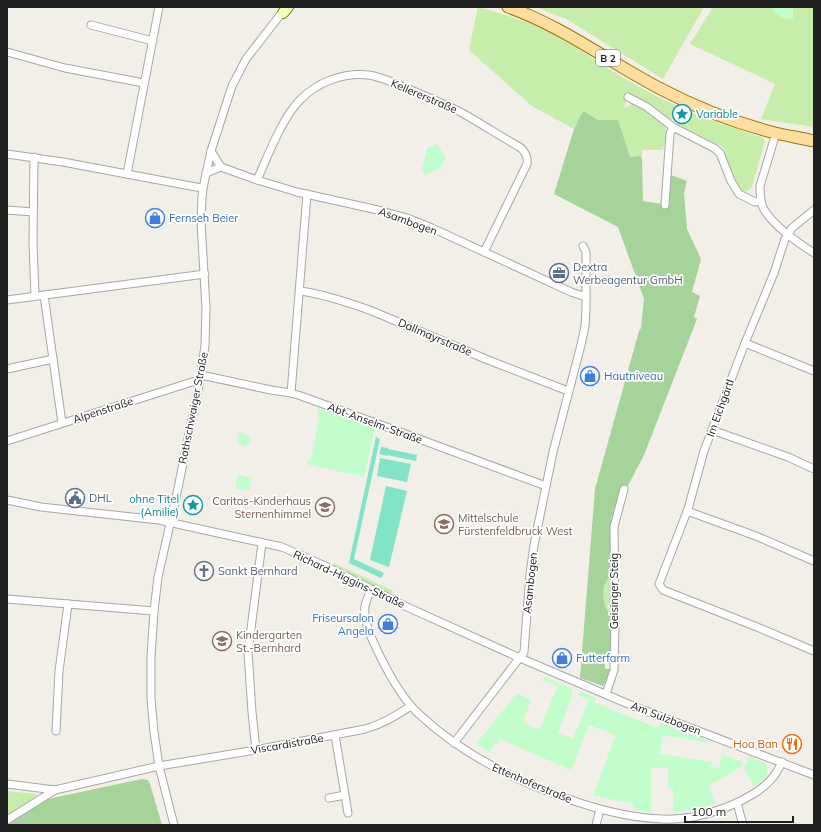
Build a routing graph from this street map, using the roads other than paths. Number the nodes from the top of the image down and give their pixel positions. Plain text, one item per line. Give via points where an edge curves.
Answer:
1 (159, 7) edge
2 (508, 7) edge
3 (285, 8) edge
4 (91, 25) dead end
5 (153, 41) junction
6 (7, 52) edge
7 (144, 83) junction
8 (628, 97) dead end
9 (673, 127) junction
10 (776, 133) junction
11 (814, 141) edge
12 (211, 151) junction
13 (7, 154) edge
14 (34, 158) junction
15 (221, 167) junction
16 (206, 173) junction
17 (127, 174) junction
18 (257, 180) junction
19 (203, 188) junction
20 (307, 194) junction
21 (761, 201) junction
22 (665, 204) dead end
23 (7, 210) edge
24 (814, 210) edge
25 (33, 212) junction
26 (788, 234) junction
27 (583, 246) dead end
28 (484, 252) junction
29 (814, 253) edge
30 (205, 274) junction
31 (300, 291) junction
32 (44, 295) junction
33 (35, 296) junction
34 (586, 297) junction
35 (7, 300) edge
36 (745, 342) junction
37 (53, 359) junction
38 (7, 370) edge
39 (814, 371) edge
40 (200, 378) junction
41 (568, 391) junction
42 (291, 393) junction
43 (62, 423) junction
44 (712, 430) junction
45 (7, 441) edge
46 (814, 468) edge
47 (546, 486) junction
48 (624, 488) dead end
49 (7, 500) edge
50 (687, 511) junction
51 (170, 523) junction
52 (262, 543) junction
53 (814, 561) edge
54 (371, 589) junction
55 (7, 599) edge
56 (68, 604) junction
57 (154, 611) junction
58 (814, 651) edge
59 (520, 658) junction
60 (606, 694) junction
61 (410, 706) junction
62 (56, 731) dead end
63 (335, 735) junction
64 (454, 743) junction
65 (256, 750) junction
66 (782, 762) junction
67 (158, 766) junction
68 (814, 775) edge
69 (7, 784) edge
70 (55, 790) junction
71 (345, 796) junction
72 (329, 798) dead end
73 (737, 803) junction
74 (600, 809) junction
75 (348, 813) dead end
76 (7, 820) edge
77 (174, 825) edge
78 (596, 825) edge
79 (743, 825) edge

1 - 5 street
2 - 10 main road, B 2 via 567,34 679,99
3 - 12 street, Rothschwaiger Straße via 246,59 237,75
4 - 5 street
5 - 7 street
6 - 7 street via 64,68
7 - 17 street
8 - 9 street
9 - 21 street via 720,153 739,194 755,202
9 - 22 street via 670,134
10 - 11 main road, B 2
10 - 21 street via 760,186
12 - 15 street
12 - 16 street, Rothschwaiger Straße
13 - 14 street
14 - 17 street
14 - 25 street
15 - 16 street
15 - 18 street, Asambogen
16 - 19 street, Rothschwaiger Straße
17 - 19 street
18 - 20 street, Asambogen
18 - 28 street, Kellererstraße via 289,113 312,89 346,76 368,75 381,78 457,110 526,152 527,164
19 - 30 street, Rothschwaiger Straße via 201,221
20 - 28 street, Asambogen via 403,216
20 - 31 street
21 - 26 street via 769,216
23 - 25 street
24 - 26 street
25 - 33 street
26 - 29 street
26 - 36 street, Im Eichgärtl
27 - 34 street, Asambogen via 586,252
28 - 34 street, Asambogen
30 - 32 street
30 - 40 street, Rothschwaiger Straße via 206,335
31 - 41 street, Dallmayrstraße via 372,311
31 - 42 street
32 - 33 street
32 - 37 street
33 - 35 street
34 - 41 street, Asambogen via 584,333
36 - 39 street
36 - 44 street, Im Eichgärtl
37 - 38 street
37 - 43 street
40 - 42 street, Abt-Anselm-Straße
40 - 43 street, Alpenstraße
40 - 51 street, Rothschwaiger Straße
41 - 47 street, Asambogen
42 - 47 street, Abt-Anselm-Straße
43 - 45 street, Alpenstraße
44 - 46 street
44 - 50 street, Im Eichgärtl
47 - 59 street, Asambogen via 533,557 524,652
48 - 60 street, Geisinger Steig via 614,527 614,670
49 - 51 street, Richard-Higgins-Straße
50 - 53 street via 756,536
50 - 58 street, Im Eichgärtl via 659,584 663,590
51 - 52 street, Richard-Higgins-Straße
51 - 57 street, Rothschwaiger Straße via 158,577
52 - 54 street, Richard-Higgins-Straße via 282,547
52 - 65 street via 248,652
54 - 59 street, Richard-Higgins-Straße
54 - 61 street, Ettenhoferstraße via 366,614 371,635 389,674
55 - 56 street
56 - 57 street
56 - 62 street via 57,693
57 - 67 street, Rothschwaiger Straße via 151,699
59 - 60 street, Am Sulzbogen
59 - 64 street
60 - 66 street, Am Sulzbogen
61 - 63 street, Viscardistraße via 375,726
61 - 64 street, Ettenhoferstraße
63 - 65 street, Viscardistraße
63 - 71 street
64 - 74 street, Ettenhoferstraße via 520,781
65 - 67 street, Viscardistraße
66 - 68 street, Am Sulzbogen
66 - 73 street, Ettenhoferstraße via 769,782
67 - 70 street, Viscardistraße
67 - 77 street, Rothschwaiger Straße
69 - 70 street
70 - 76 street
71 - 72 street
71 - 75 street
73 - 74 street, Ettenhoferstraße via 703,815 677,819 645,818
73 - 79 street
74 - 78 street

